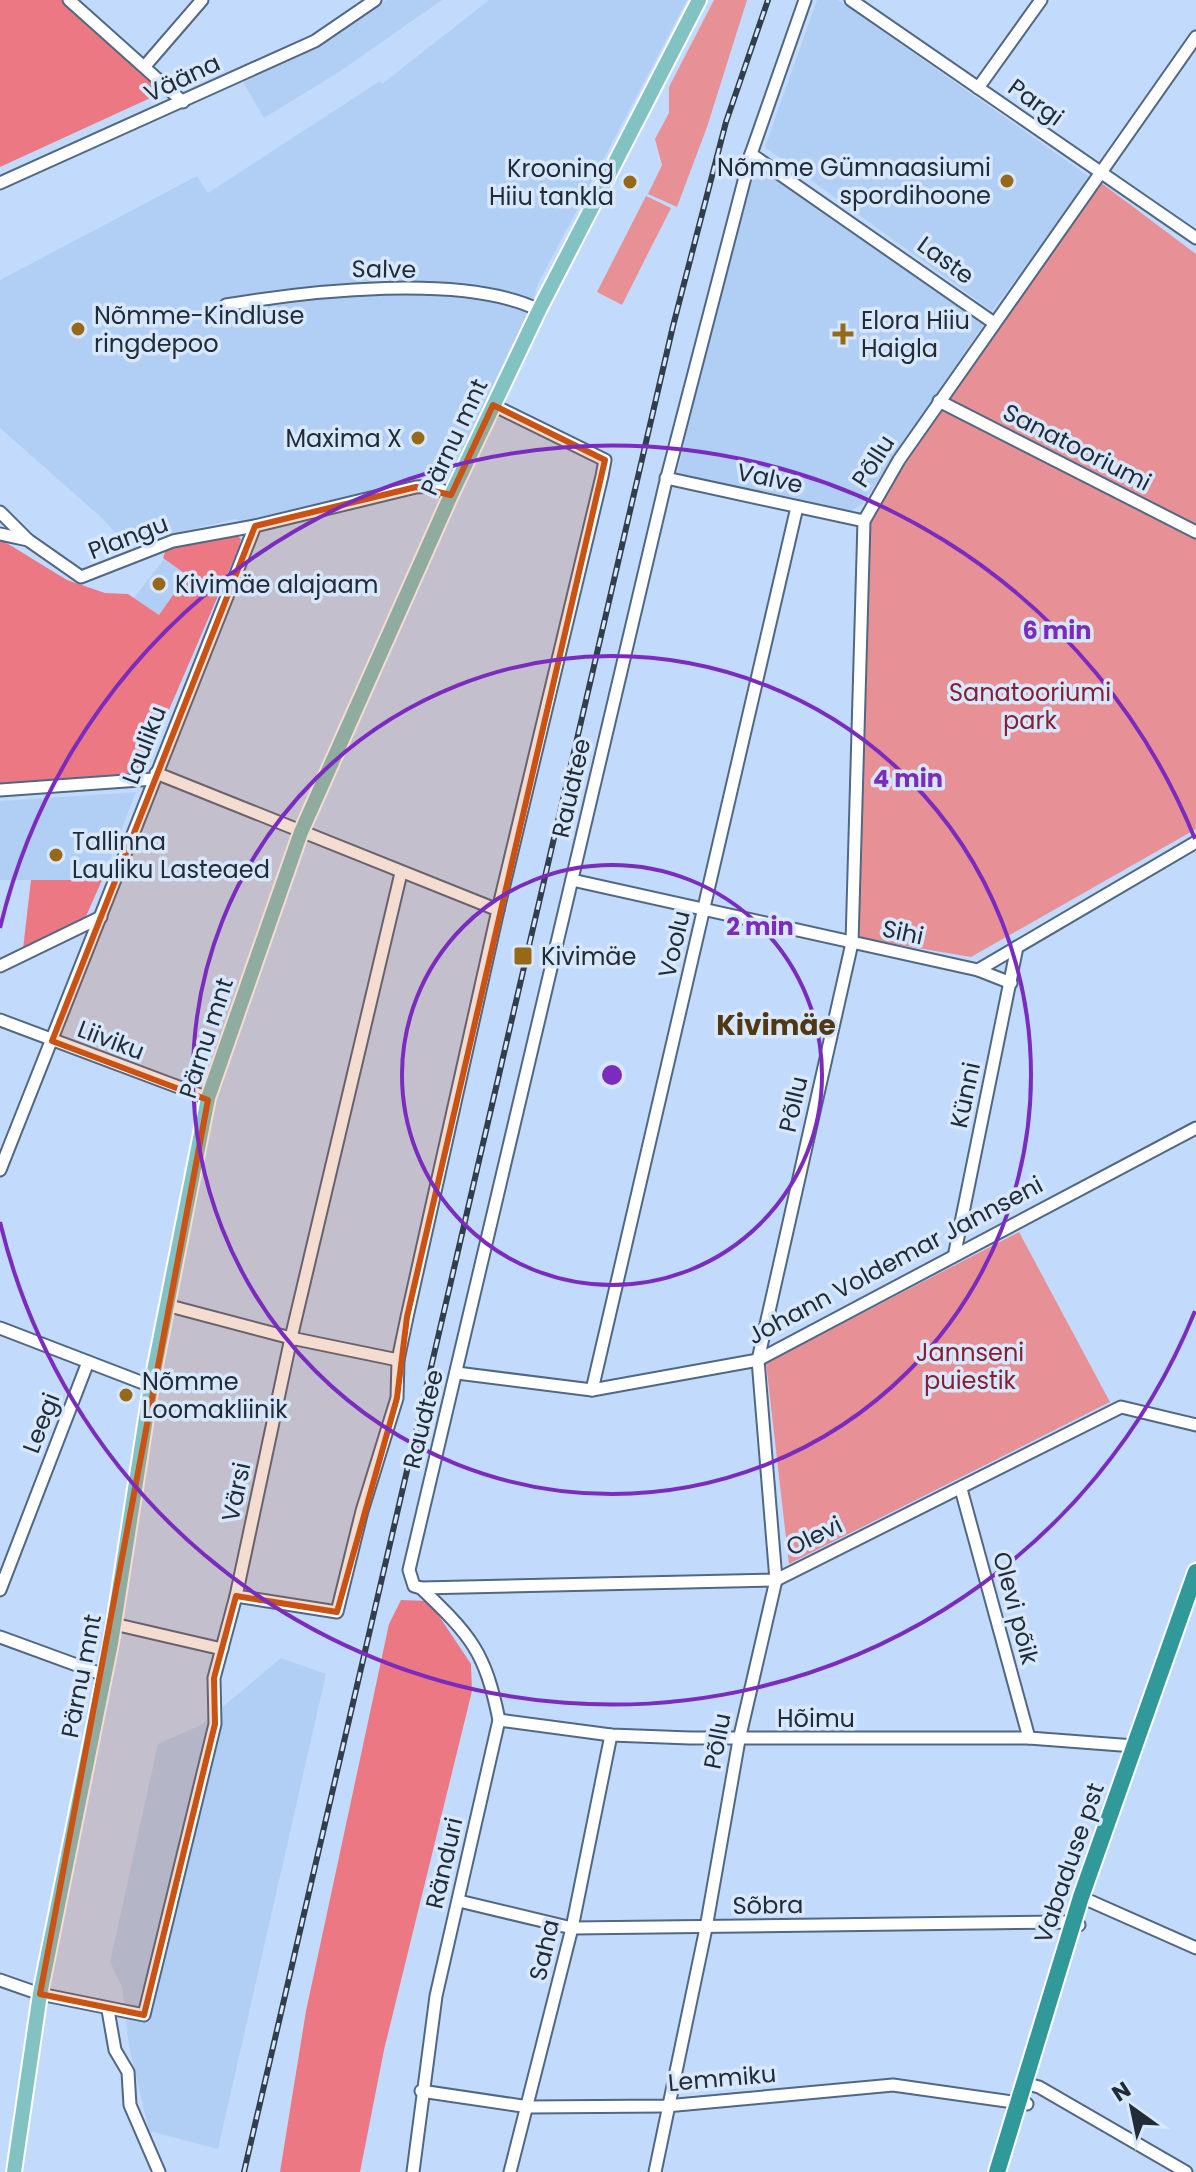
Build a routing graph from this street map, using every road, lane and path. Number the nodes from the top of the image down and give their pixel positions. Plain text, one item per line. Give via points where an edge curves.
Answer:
1 (69, 0) edge
2 (202, 0) edge
3 (375, 0) edge
4 (699, 0) edge
5 (805, 0) edge
6 (852, 0) edge
7 (1041, 0) edge
8 (1196, 37) edge
9 (145, 66) junction
10 (978, 88) junction
11 (183, 102) junction
12 (751, 154) junction
13 (1099, 174) junction
14 (0, 183) edge
15 (1196, 238) edge
16 (226, 305) dead end
17 (539, 310) junction
18 (994, 323) junction
19 (939, 401) junction
20 (493, 405) junction
21 (666, 478) junction
22 (451, 495) junction
23 (797, 507) junction
24 (0, 512) edge
25 (864, 521) junction
26 (255, 526) junction
27 (1196, 532) edge
28 (0, 534) edge
29 (28, 540) junction
30 (155, 776) junction
31 (0, 790) edge
32 (301, 832) junction
33 (1196, 842) edge
34 (401, 873) junction
35 (572, 880) junction
36 (705, 909) junction
37 (498, 910) junction
38 (101, 917) junction
39 (852, 943) junction
40 (1017, 947) junction
41 (0, 966) edge
42 (978, 970) junction
43 (1011, 983) junction
44 (0, 1020) edge
45 (52, 1041) junction
46 (208, 1098) junction
47 (1196, 1128) edge
48 (0, 1170) edge
49 (955, 1252) junction
50 (166, 1305) junction
51 (0, 1328) edge
52 (291, 1338) junction
53 (398, 1360) junction
54 (758, 1360) junction
55 (88, 1362) junction
56 (457, 1373) junction
57 (151, 1386) junction
58 (592, 1390) junction
59 (1196, 1425) edge
60 (961, 1489) junction
61 (1196, 1572) edge
62 (776, 1580) junction
63 (421, 1588) junction
64 (0, 1590) edge
65 (236, 1596) junction
66 (1192, 1603) edge
67 (114, 1624) junction
68 (0, 1637) edge
69 (222, 1649) junction
70 (104, 1675) junction
71 (499, 1720) junction
72 (611, 1735) junction
73 (1029, 1738) junction
74 (739, 1740) junction
75 (1134, 1746) junction
76 (1085, 1898) junction
77 (459, 1901) junction
78 (1076, 1924) junction
79 (572, 1928) junction
80 (706, 1928) junction
81 (1196, 1948) edge
82 (0, 1980) edge
83 (40, 1994) junction
84 (108, 2010) junction
85 (1028, 2084) junction
86 (421, 2091) junction
87 (1023, 2103) junction
88 (666, 2106) junction
89 (529, 2107) junction
90 (14, 2172) edge
91 (159, 2172) edge
92 (413, 2172) edge
93 (511, 2172) edge
94 (655, 2172) edge
95 (997, 2172) edge
96 (1006, 2172) edge
97 (1186, 2172) edge

1 - 9 street
2 - 9 street
3 - 11 street, Vääna via 315,41
4 - 17 main road, Pärnu mnt
5 - 12 street, Raudtee
6 - 10 street, Pargi
7 - 10 street
8 - 13 street, Põllu
9 - 11 street
10 - 13 street, Pargi
11 - 14 street, Vääna
12 - 18 street, Laste
12 - 21 street, Raudtee
13 - 15 street, Pargi
13 - 18 street, Põllu
16 - 17 street, Salve via 297,293 405,290 500,294
17 - 20 main road, Pärnu mnt
18 - 19 street, Põllu
19 - 25 street, Põllu
19 - 27 street, Sanatooriumi
20 - 22 main road, Pärnu mnt
20 - 37 street, Raudtee via 605,460
21 - 23 street, Valve
21 - 35 street, Raudtee
22 - 26 street via 433,486 416,487
22 - 32 main road, Pärnu mnt
23 - 25 street, Valve
23 - 36 street, Voolu
24 - 29 street, Plangu
25 - 39 street, Põllu
26 - 29 street, Plangu via 173,541 81,577
26 - 30 street, Lauliku
28 - 29 street, Plangu
30 - 31 street
30 - 32 street
30 - 38 street, Lauliku
32 - 34 street
32 - 46 main road, Pärnu mnt
33 - 40 street
34 - 37 street
34 - 52 street, Värsi
35 - 36 street, Sihi
35 - 56 street, Raudtee
36 - 39 street, Sihi
36 - 58 street, Voolu
37 - 53 street, Raudtee
38 - 41 street
38 - 45 street, Lauliku
39 - 42 street, Sihi
39 - 54 street, Põllu
40 - 42 street
40 - 43 street, Künni
42 - 43 street, Sihi
43 - 49 street, Künni
44 - 45 street, Liiviku
45 - 46 street, Liiviku
45 - 48 street, Lauliku
46 - 50 main road, Pärnu mnt
47 - 49 street, Johann Voldemar Jannseni
49 - 54 street, Johann Voldemar Jannseni
50 - 52 street
50 - 57 main road, Pärnu mnt
51 - 55 street
52 - 53 street
52 - 65 street, Värsi
53 - 65 street, Raudtee via 397,1398 337,1612
54 - 58 street, Johann Voldemar Jannseni
54 - 62 street, Põllu
55 - 57 street
55 - 64 street, Leegi
56 - 58 street, Johann Voldemar Jannseni
56 - 63 street, Raudtee via 409,1570 414,1586
57 - 67 main road, Pärnu mnt
59 - 60 street, Olevi via 1121,1407
60 - 62 street, Olevi
60 - 73 street, Olevi põik
61 - 66 highway, Vabaduse pst
62 - 63 street, Olevi
62 - 74 street, Põllu
63 - 71 street, Ränduri via 472,1640 491,1681
65 - 69 street, Värsi
66 - 75 highway, Vabaduse pst
66 - 76 highway, Vabaduse pst
67 - 69 street
67 - 70 main road, Pärnu mnt
68 - 70 street
69 - 84 street, Värsi via 214,1678 215,1724 144,2015
70 - 83 main road, Pärnu mnt
71 - 72 street, Hõimu
71 - 77 street, Ränduri
72 - 74 street, Hõimu
72 - 79 street, Saha
73 - 74 street, Hõimu
73 - 75 street, Hõimu
74 - 80 street, Põllu
75 - 76 highway, Vabaduse pst
76 - 78 highway, Vabaduse pst
76 - 81 street
77 - 79 street, Sõbra
77 - 86 street, Ränduri
78 - 80 street, Sõbra
78 - 85 highway, Vabaduse pst
79 - 80 street, Sõbra
79 - 89 street, Saha
80 - 88 street, Põllu
82 - 83 street, Värsi
83 - 84 street, Värsi
83 - 90 main road, Pärnu mnt
84 - 91 street via 115,2050 128,2072 130,2105
85 - 87 highway, Vabaduse pst
85 - 97 street
86 - 89 street, Lemmiku
86 - 92 street, Ränduri
87 - 88 street, Lemmiku via 893,2085
87 - 95 highway, Vabaduse pst
87 - 96 highway, Vabaduse pst
88 - 89 street, Lemmiku
88 - 94 street, Põllu
89 - 93 street, Saha

